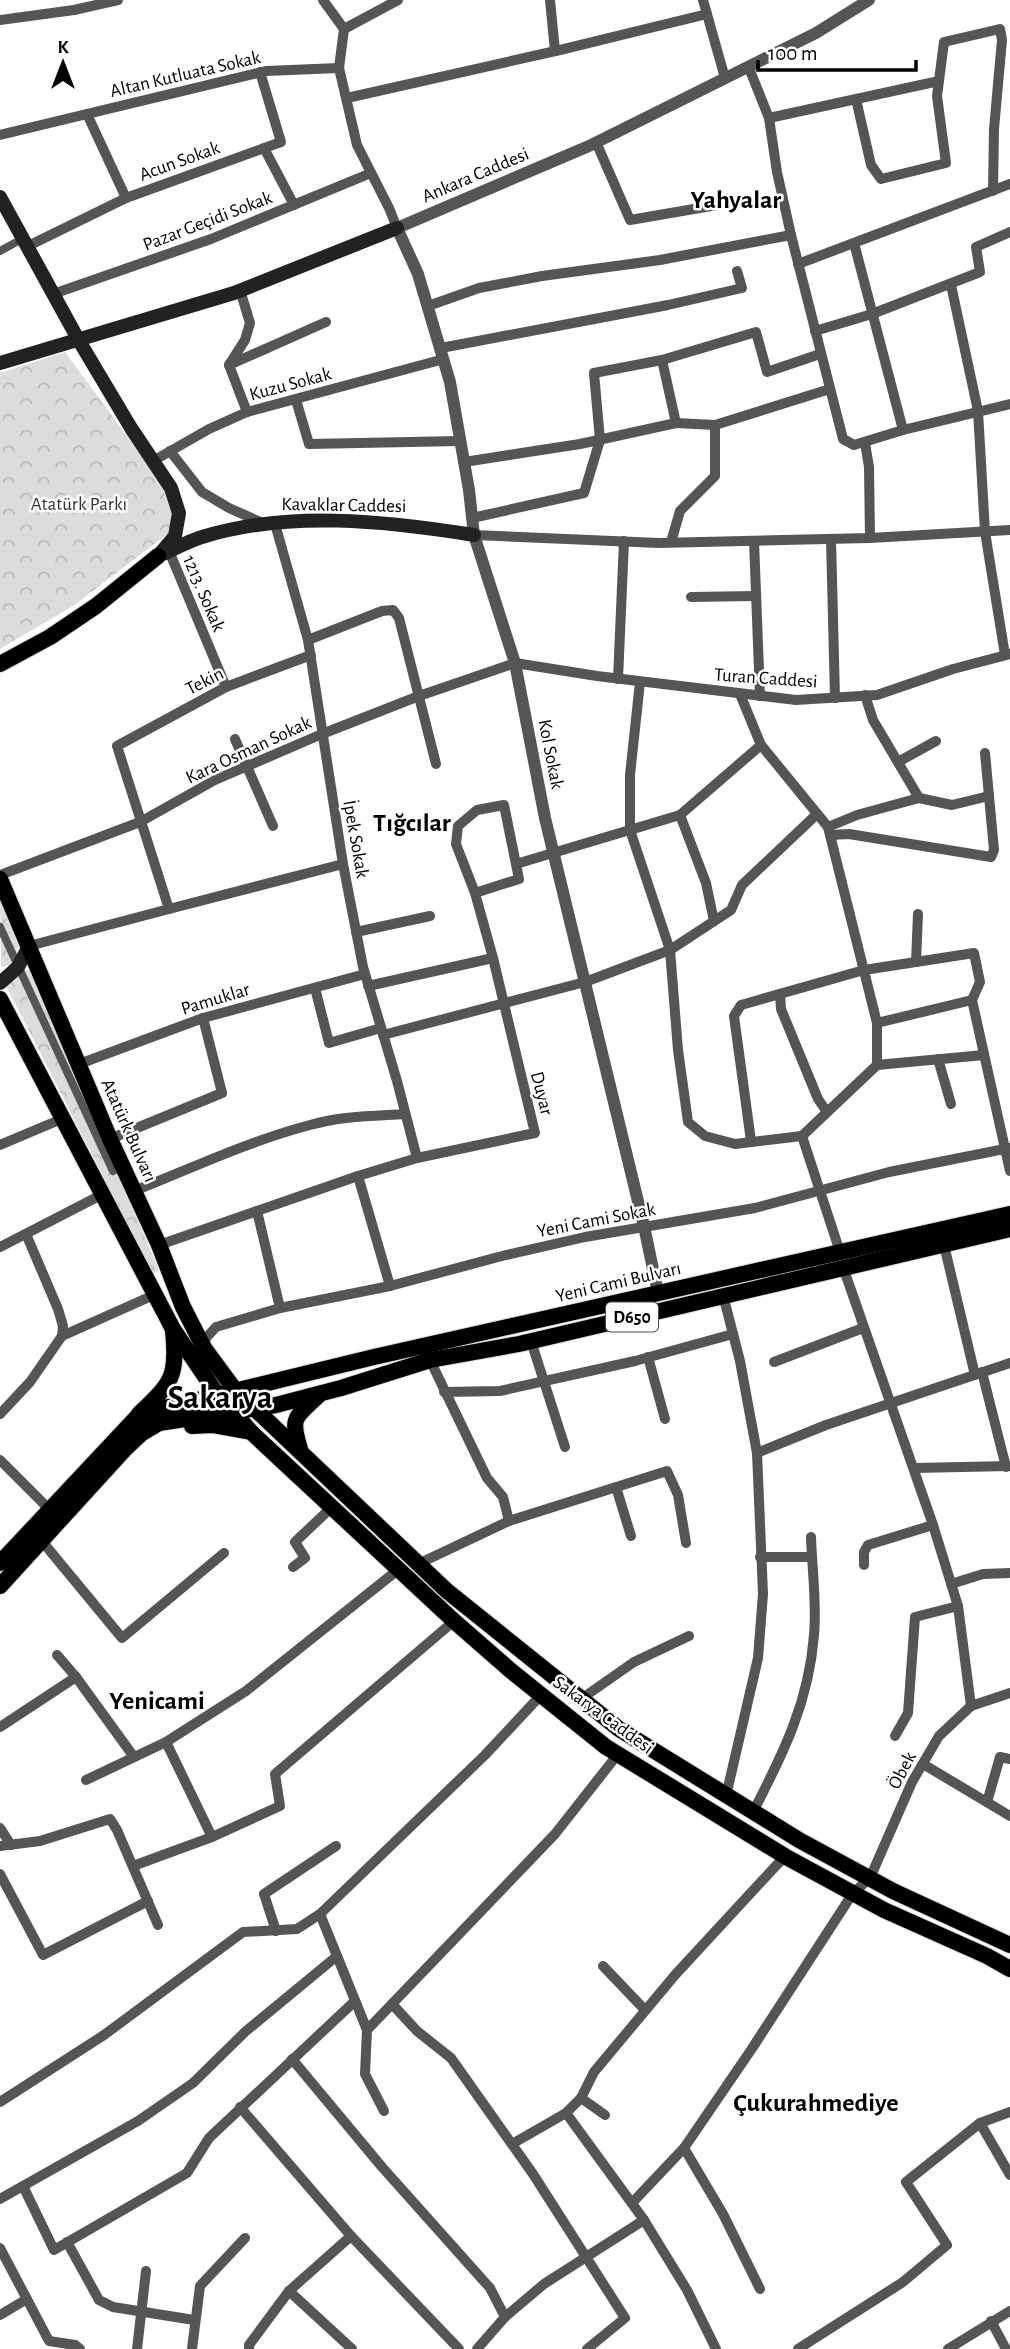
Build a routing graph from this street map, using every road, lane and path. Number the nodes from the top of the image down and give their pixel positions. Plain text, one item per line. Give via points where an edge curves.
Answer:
1 (118, 0) edge
2 (323, 0) edge
3 (398, 0) edge
4 (550, 0) edge
5 (703, 0) edge
6 (869, 0) edge
7 (707, 14) junction
8 (0, 20) edge
9 (344, 29) junction
10 (555, 51) junction
11 (339, 68) junction
12 (749, 68) junction
13 (261, 72) junction
14 (725, 78) junction
15 (939, 81) junction
16 (347, 98) junction
17 (856, 99) junction
18 (87, 114) junction
19 (769, 118) junction
20 (0, 135) edge
21 (596, 142) junction
22 (264, 148) junction
23 (371, 173) junction
24 (1010, 184) edge
25 (993, 191) junction
26 (0, 197) edge
27 (126, 198) junction
28 (294, 205) junction
29 (717, 205) dead end
30 (397, 228) junction
31 (1010, 232) edge
32 (791, 235) junction
33 (24, 243) junction
34 (854, 243) junction
35 (0, 251) edge
36 (798, 264) junction
37 (737, 271) dead end
38 (951, 285) junction
39 (240, 290) junction
40 (53, 294) junction
41 (428, 306) junction
42 (872, 314) junction
43 (326, 322) dead end
44 (815, 331) junction
45 (78, 339) junction
46 (443, 353) junction
47 (820, 354) junction
48 (662, 360) junction
49 (0, 363) edge
50 (229, 365) junction
51 (830, 389) junction
52 (296, 400) junction
53 (1010, 404) edge
54 (978, 411) junction
55 (247, 412) junction
56 (676, 423) junction
57 (715, 425) junction
58 (903, 430) junction
59 (600, 440) junction
60 (460, 441) junction
61 (865, 443) junction
62 (170, 451) junction
63 (153, 461) junction
64 (464, 462) junction
65 (472, 518) junction
66 (272, 524) junction
67 (1010, 530) edge
68 (985, 532) junction
69 (474, 535) junction
70 (870, 538) junction
71 (831, 539) junction
72 (624, 541) junction
73 (754, 541) junction
74 (671, 542) junction
75 (164, 554) junction
76 (756, 596) junction
77 (691, 597) dead end
78 (308, 640) junction
79 (311, 655) junction
80 (1007, 655) edge
81 (515, 663) junction
82 (0, 664) edge
83 (618, 679) junction
84 (640, 682) junction
85 (226, 687) junction
86 (740, 694) junction
87 (865, 695) junction
88 (419, 696) junction
89 (760, 696) junction
90 (835, 698) junction
91 (322, 734) junction
92 (234, 739) dead end
93 (936, 741) dead end
94 (761, 745) junction
95 (985, 753) dead end
96 (898, 762) junction
97 (436, 764) dead end
98 (247, 766) junction
99 (989, 796) junction
100 (919, 798) junction
101 (817, 814) junction
102 (680, 815) junction
103 (140, 822) junction
104 (273, 826) dead end
105 (631, 830) junction
106 (829, 831) junction
107 (554, 853) junction
108 (343, 864) junction
109 (516, 864) junction
110 (0, 877) edge
111 (475, 893) junction
112 (169, 909) junction
113 (918, 915) dead end
114 (430, 916) dead end
115 (714, 921) junction
116 (0, 927) edge
117 (356, 932) junction
118 (29, 946) junction
119 (670, 950) junction
120 (493, 958) junction
121 (916, 962) junction
122 (18, 967) junction
123 (863, 970) junction
124 (367, 980) junction
125 (584, 982) junction
126 (0, 983) edge
127 (314, 988) junction
128 (779, 994) junction
129 (0, 999) edge
130 (972, 1000) junction
131 (503, 1003) junction
132 (203, 1018) junction
133 (877, 1023) junction
134 (382, 1032) junction
135 (984, 1055) junction
136 (938, 1059) junction
137 (79, 1064) junction
138 (877, 1065) junction
139 (951, 1104) dead end
140 (827, 1112) junction
141 (405, 1114) junction
142 (64, 1118) junction
143 (802, 1136) junction
144 (110, 1139) junction
145 (751, 1141) junction
146 (0, 1145) edge
147 (1007, 1149) edge
148 (417, 1158) junction
149 (117, 1168) junction
150 (1010, 1171) edge
151 (358, 1176) junction
152 (99, 1186) junction
153 (819, 1190) junction
154 (134, 1191) junction
155 (257, 1211) junction
156 (1010, 1214) edge
157 (644, 1226) junction
158 (1010, 1229) edge
159 (26, 1234) junction
160 (159, 1245) junction
161 (944, 1245) junction
162 (0, 1247) edge
163 (841, 1259) junction
164 (390, 1286) junction
165 (658, 1293) junction
166 (156, 1294) junction
167 (723, 1295) junction
168 (280, 1308) junction
169 (863, 1328) junction
170 (173, 1329) junction
171 (733, 1334) junction
172 (62, 1336) junction
173 (531, 1341) junction
174 (204, 1348) junction
175 (648, 1357) junction
176 (430, 1360) junction
177 (774, 1362) dead end
178 (1010, 1363) edge
179 (979, 1374) junction
180 (224, 1375) junction
181 (544, 1381) junction
182 (258, 1386) junction
183 (235, 1390) junction
184 (444, 1392) junction
185 (217, 1394) junction
186 (320, 1394) junction
187 (892, 1404) junction
188 (255, 1408) junction
189 (231, 1411) junction
190 (0, 1414) edge
191 (136, 1418) junction
192 (665, 1419) dead end
193 (251, 1432) junction
194 (565, 1447) dead end
195 (124, 1450) junction
196 (757, 1454) junction
197 (302, 1455) junction
198 (0, 1460) edge
199 (1008, 1466) edge
200 (914, 1468) junction
201 (616, 1487) junction
202 (332, 1507) junction
203 (48, 1509) junction
204 (509, 1521) junction
205 (933, 1525) junction
206 (631, 1536) dead end
207 (811, 1537) dead end
208 (41, 1539) junction
209 (686, 1543) dead end
210 (223, 1553) dead end
211 (760, 1557) junction
212 (812, 1557) junction
213 (0, 1563) edge
214 (418, 1564) junction
215 (864, 1565) dead end
216 (293, 1567) dead end
217 (398, 1569) junction
218 (1010, 1573) edge
219 (951, 1584) junction
220 (0, 1586) edge
221 (958, 1606) junction
222 (454, 1620) junction
223 (690, 1636) dead end
224 (57, 1655) dead end
225 (76, 1676) junction
226 (1010, 1693) edge
227 (541, 1695) junction
228 (580, 1699) junction
229 (971, 1706) junction
230 (0, 1727) edge
231 (895, 1736) dead end
232 (166, 1742) junction
233 (618, 1754) junction
234 (134, 1757) junction
235 (1010, 1759) edge
236 (923, 1764) junction
237 (86, 1780) dead end
238 (726, 1796) junction
239 (987, 1802) junction
240 (752, 1812) junction
241 (1010, 1816) edge
242 (0, 1828) edge
243 (212, 1837) junction
244 (6, 1845) edge
245 (336, 1846) dead end
246 (785, 1856) junction
247 (133, 1866) junction
248 (0, 1874) edge
249 (870, 1878) junction
250 (853, 1894) junction
251 (148, 1901) junction
252 (320, 1914) junction
253 (158, 1925) dead end
254 (276, 1931) junction
255 (1010, 1945) edge
256 (337, 1955) junction
257 (603, 1966) dead end
258 (1010, 1969) edge
259 (355, 2001) junction
260 (392, 2004) junction
261 (645, 2010) junction
262 (367, 2030) junction
263 (292, 2059) junction
264 (580, 2098) junction
265 (0, 2102) edge
266 (240, 2107) junction
267 (384, 2111) dead end
268 (1010, 2112) edge
269 (566, 2113) junction
270 (605, 2115) dead end
271 (980, 2123) junction
272 (512, 2144) junction
273 (684, 2148) junction
274 (1010, 2175) edge
275 (23, 2186) junction
276 (0, 2199) edge
277 (632, 2203) junction
278 (644, 2220) junction
279 (351, 2236) junction
280 (245, 2238) dead end
281 (68, 2242) junction
282 (0, 2249) edge
283 (585, 2256) junction
284 (146, 2271) dead end
285 (760, 2289) dead end
286 (289, 2291) junction
287 (27, 2299) junction
288 (1010, 2311) edge
289 (142, 2312) junction
290 (0, 2315) edge
291 (505, 2317) junction
292 (194, 2320) junction
293 (991, 2322) junction
294 (489, 2345) edge
295 (56, 2346) edge
296 (80, 2349) edge
297 (137, 2349) edge
298 (192, 2349) edge
299 (249, 2349) edge
300 (352, 2349) edge
301 (459, 2349) edge
302 (477, 2349) edge
303 (587, 2349) edge
304 (716, 2349) edge
305 (798, 2349) edge
306 (948, 2349) edge
307 (1006, 2349) edge

1 - 8 street
2 - 9 street
3 - 9 street
4 - 10 street
5 - 7 street
6 - 12 street, Ankara Caddesi
7 - 10 street
7 - 14 street
9 - 11 street
10 - 16 street
11 - 13 street, Altan Kutluata Sokak
11 - 16 street
12 - 14 street, Ankara Caddesi
12 - 19 street
13 - 18 street, Altan Kutluata Sokak
13 - 22 street via 281,142
14 - 21 street, Ankara Caddesi
15 - 17 street
15 - 17 street via 946,163 881,179 872,165
15 - 25 street via 944,42 1000,29
16 - 23 street via 357,145
17 - 19 street
18 - 20 street, Altan Kutluata Sokak
18 - 27 street
19 - 32 street
21 - 29 street via 630,220
21 - 30 street, Ankara Caddesi
22 - 27 street, Acun Sokak
22 - 28 street
23 - 28 street, Pazar Geçidi Sokak
23 - 30 street
24 - 25 street
25 - 34 street
26 - 33 main road
27 - 33 street, Acun Sokak
28 - 40 street, Pazar Geçidi Sokak
30 - 39 main road, Ankara Caddesi
30 - 41 street, Kol Sokak
31 - 38 street via 976,247 980,272
32 - 36 street
32 - 41 street via 479,288
33 - 35 street
33 - 40 main road
34 - 36 street
34 - 42 street
36 - 44 street
37 - 46 street, Kuzu Sokak via 741,288
38 - 42 street
38 - 54 street
39 - 45 main road, Ankara Caddesi
39 - 50 street via 250,323
40 - 45 main road
41 - 46 street, Kol Sokak
42 - 44 street
42 - 58 street
43 - 50 street
44 - 47 street
45 - 49 main road, Ankara Caddesi
45 - 63 main road
46 - 52 street, Kuzu Sokak
46 - 60 street, Kol Sokak
47 - 48 street via 767,372 755,332
47 - 51 street
48 - 56 street
48 - 59 street via 594,373
50 - 55 street
51 - 57 street
51 - 61 street via 843,439 854,445
52 - 55 street, Kuzu Sokak
52 - 60 street via 309,444
53 - 54 street
54 - 58 street
54 - 68 street
55 - 62 street, Kuzu Sokak
56 - 57 street
56 - 59 street
57 - 74 street via 715,476 680,510
58 - 61 street
59 - 64 street
59 - 65 street via 584,493
60 - 64 street, Kol Sokak
61 - 70 street
62 - 63 street, Kuzu Sokak
62 - 66 street via 202,492
63 - 75 main road via 171,488 179,513
64 - 65 street, Kol Sokak
65 - 69 street, Kol Sokak
66 - 69 main road, Kavaklar Caddesi via 375,523
66 - 75 main road, Kavaklar Caddesi via 201,537
66 - 78 street, İpek Sokak
67 - 68 street
68 - 70 street
68 - 80 street
69 - 72 street
69 - 81 street, Kol Sokak
70 - 71 street
71 - 73 street
71 - 90 street
72 - 74 street
72 - 83 street
73 - 74 street
73 - 76 street
75 - 82 main road, Kavaklar Caddesi via 85,614
75 - 85 street, 1213. Sokak
76 - 77 street
76 - 89 street
78 - 79 street, İpek Sokak
78 - 88 street via 393,610
79 - 85 street, Tekin
79 - 91 street, İpek Sokak
80 - 87 street, Turan Caddesi
81 - 83 street, Turan Caddesi
81 - 88 street, Kara Osman Sokak
81 - 107 street, Kol Sokak
83 - 84 street, Turan Caddesi
84 - 86 street, Turan Caddesi
84 - 105 street via 630,775
85 - 103 street, Tekin via 117,746
86 - 89 street, Turan Caddesi
86 - 94 street
87 - 90 street, Turan Caddesi
87 - 96 street via 873,720
88 - 91 street, Kara Osman Sokak
88 - 97 street
89 - 90 street, Turan Caddesi
91 - 98 street, Kara Osman Sokak
91 - 108 street, İpek Sokak
92 - 98 street
93 - 96 street
94 - 101 street
94 - 102 street
95 - 99 street
96 - 100 street
98 - 103 street, Kara Osman Sokak
98 - 104 street
99 - 100 street via 952,805
99 - 106 street via 992,857
100 - 106 street via 857,815
101 - 106 street
101 - 115 street via 742,885 730,910
102 - 105 street
102 - 115 street via 706,883
103 - 110 street, Kara Osman Sokak
103 - 112 street
105 - 107 street
105 - 119 street
106 - 123 street
107 - 109 street
107 - 125 street, Kol Sokak
108 - 112 street
108 - 117 street, İpek Sokak
109 - 111 street via 519,879
109 - 111 street, Duyar via 504,805 477,810 458,826 456,844
110 - 118 main road, Atatürk Bulvarı
111 - 120 street, Duyar
112 - 118 street
113 - 121 street
114 - 117 street
115 - 119 street
116 - 122 street
117 - 124 street, İpek Sokak
118 - 122 main road
118 - 137 main road, Atatürk Bulvarı
119 - 125 street
119 - 145 street via 688,1122 705,1136 735,1144
120 - 124 street, Pamuklar
120 - 131 street, Duyar
121 - 123 street
121 - 130 street via 974,953 980,982
122 - 126 main road
122 - 149 street
123 - 128 street
123 - 133 street
124 - 127 street, Pamuklar
124 - 134 street, İpek Sokak
125 - 131 street
125 - 157 street, Kol Sokak
127 - 132 street, Pamuklar
127 - 134 street via 329,1043
128 - 140 street via 812,1086
128 - 145 street via 741,1005 734,1016
129 - 142 main road
130 - 133 street
130 - 135 street
131 - 134 street
131 - 148 street, Duyar via 535,1133
132 - 137 street, Pamuklar
132 - 144 street via 222,1093
133 - 138 street
134 - 141 street, İpek Sokak
135 - 136 street
135 - 147 street
136 - 138 street
136 - 139 street
137 - 144 main road, Atatürk Bulvarı
138 - 140 street
140 - 143 street
141 - 148 street, İpek Sokak
141 - 154 street via 311,1124
142 - 146 street
142 - 152 main road
143 - 145 street
143 - 153 street
144 - 149 main road, Atatürk Bulvarı
147 - 150 street
147 - 153 street, Yeni Cami Sokak
148 - 151 street, Duyar
149 - 152 street
149 - 154 main road, Atatürk Bulvarı
151 - 155 street, Duyar
151 - 164 street
152 - 159 street
152 - 166 main road
153 - 157 street, Yeni Cami Sokak via 755,1208
153 - 163 street
154 - 160 main road, Atatürk Bulvarı
155 - 160 street, Duyar
155 - 168 street
156 - 163 main road, Yeni Cami Bulvarı
157 - 164 street, Yeni Cami Sokak via 502,1255
157 - 165 street, Kol Sokak
158 - 161 main road, Yeni Cami Bulvarı / D650
159 - 162 street
159 - 172 street via 58,1309
160 - 174 main road, Atatürk Bulvarı
161 - 163 main road, Yeni Cami Bulvarı / D650
161 - 179 street
163 - 165 main road, Yeni Cami Bulvarı
163 - 167 main road, Yeni Cami Bulvarı / D650
163 - 169 street
164 - 168 street, Yeni Cami Sokak
165 - 182 main road, Yeni Cami Bulvarı
166 - 170 main road
166 - 172 street
167 - 171 street
167 - 173 main road, Yeni Cami Bulvarı / D650
168 - 174 street, Yeni Cami Sokak via 216,1327
169 - 177 street
169 - 187 street
170 - 185 main road
170 - 191 main road via 172,1377
171 - 175 street
171 - 196 street
172 - 190 street via 30,1382
173 - 176 main road, Yeni Cami Bulvarı / D650
173 - 181 street
174 - 180 main road, Atatürk Bulvarı
175 - 181 street
175 - 192 street
176 - 184 street
176 - 186 main road, Yeni Cami Bulvarı / D650
178 - 179 street
179 - 187 street
179 - 199 street
180 - 182 main road
180 - 183 main road, Atatürk Bulvarı
181 - 184 street via 500,1391
181 - 194 street
182 - 183 main road, Yeni Cami Bulvarı
183 - 185 main road, Yeni Cami Bulvarı
183 - 188 main road, Atatürk Bulvarı
184 - 204 street via 487,1478 503,1497
185 - 189 main road, Sakarya Caddesi
185 - 191 main road, Yeni Cami Bulvarı
186 - 188 main road, Yeni Cami Bulvarı / D650
186 - 197 main road via 294,1422
187 - 196 street
187 - 200 street
188 - 189 main road, Yeni Cami Bulvarı
188 - 197 main road, Sakarya Caddesi
189 - 193 main road, Sakarya Caddesi
189 - 195 main road, Yeni Cami Bulvarı via 159,1423
191 - 203 main road
193 - 195 main road via 201,1424 145,1439
193 - 202 main road, Sakarya Caddesi
195 - 208 main road, Yeni Cami Bulvarı
196 - 211 street
197 - 214 main road, Sakarya Caddesi
198 - 203 street
199 - 200 street
200 - 205 street
201 - 204 street
201 - 206 street
201 - 209 street via 667,1471 678,1495
202 - 216 street via 295,1542 305,1558
202 - 217 main road, Sakarya Caddesi
203 - 213 main road
204 - 214 street
205 - 215 street via 868,1545
205 - 219 street
207 - 212 street
208 - 210 street via 122,1638
208 - 220 main road, Yeni Cami Bulvarı
211 - 212 street
211 - 238 street via 763,1594 758,1658
212 - 240 street via 815,1633 806,1691 786,1746
214 - 228 main road, Sakarya Caddesi
217 - 222 main road, Sakarya Caddesi
217 - 232 street via 246,1691
218 - 219 street via 983,1574
219 - 221 street
221 - 229 street
221 - 231 street via 915,1617 908,1713
222 - 227 main road, Sakarya Caddesi
222 - 243 street via 275,1774 280,1806
223 - 228 street via 634,1662
224 - 225 street
225 - 230 street
225 - 234 street
226 - 229 street, Öbek
227 - 233 main road, Sakarya Caddesi
227 - 252 street
228 - 238 main road, Sakarya Caddesi via 619,1730
229 - 236 street, Öbek via 939,1736
232 - 234 street
232 - 243 street
233 - 246 main road, Sakarya Caddesi
233 - 260 street via 555,1834
234 - 237 street
235 - 239 street via 1000,1756
236 - 239 street
236 - 249 street, Öbek
238 - 240 main road, Sakarya Caddesi
239 - 241 street
240 - 249 main road, Sakarya Caddesi
242 - 244 street
243 - 247 street
244 - 247 street via 40,1841 110,1819
245 - 254 street via 264,1894
246 - 250 main road, Sakarya Caddesi
246 - 261 street
247 - 251 street
248 - 251 street via 43,1955
249 - 250 street, Öbek
249 - 255 main road, Sakarya Caddesi
250 - 258 main road, Sakarya Caddesi
250 - 273 street, Öbek
251 - 253 street
252 - 254 street via 296,1929
252 - 256 street
254 - 265 street via 243,1932 104,2035
256 - 259 street
256 - 275 street via 246,2031 193,2083 138,2121
257 - 261 street
259 - 262 street
259 - 263 street
260 - 262 street
260 - 272 street via 451,2058
261 - 264 street via 594,2072
262 - 267 street via 365,2074
263 - 266 street
263 - 291 street via 490,2288
264 - 269 street
264 - 270 street
266 - 279 street
266 - 281 street via 209,2138 187,2173
268 - 271 street
269 - 272 street
269 - 277 street
271 - 274 street
271 - 305 street via 906,2182 947,2245 903,2281
272 - 283 street
273 - 277 street, Öbek
273 - 285 street
275 - 276 street
275 - 281 street via 54,2250
277 - 278 street
278 - 283 street
278 - 304 street
279 - 286 street
279 - 301 street
280 - 292 street via 200,2286
281 - 289 street via 99,2300
282 - 287 street
283 - 291 street
283 - 303 street via 625,2318
284 - 289 street
286 - 299 street
286 - 300 street
287 - 290 street
287 - 295 street
288 - 293 street
289 - 292 street
289 - 297 street
291 - 294 street
292 - 298 street
293 - 306 street
293 - 307 street
294 - 302 street
295 - 296 street

